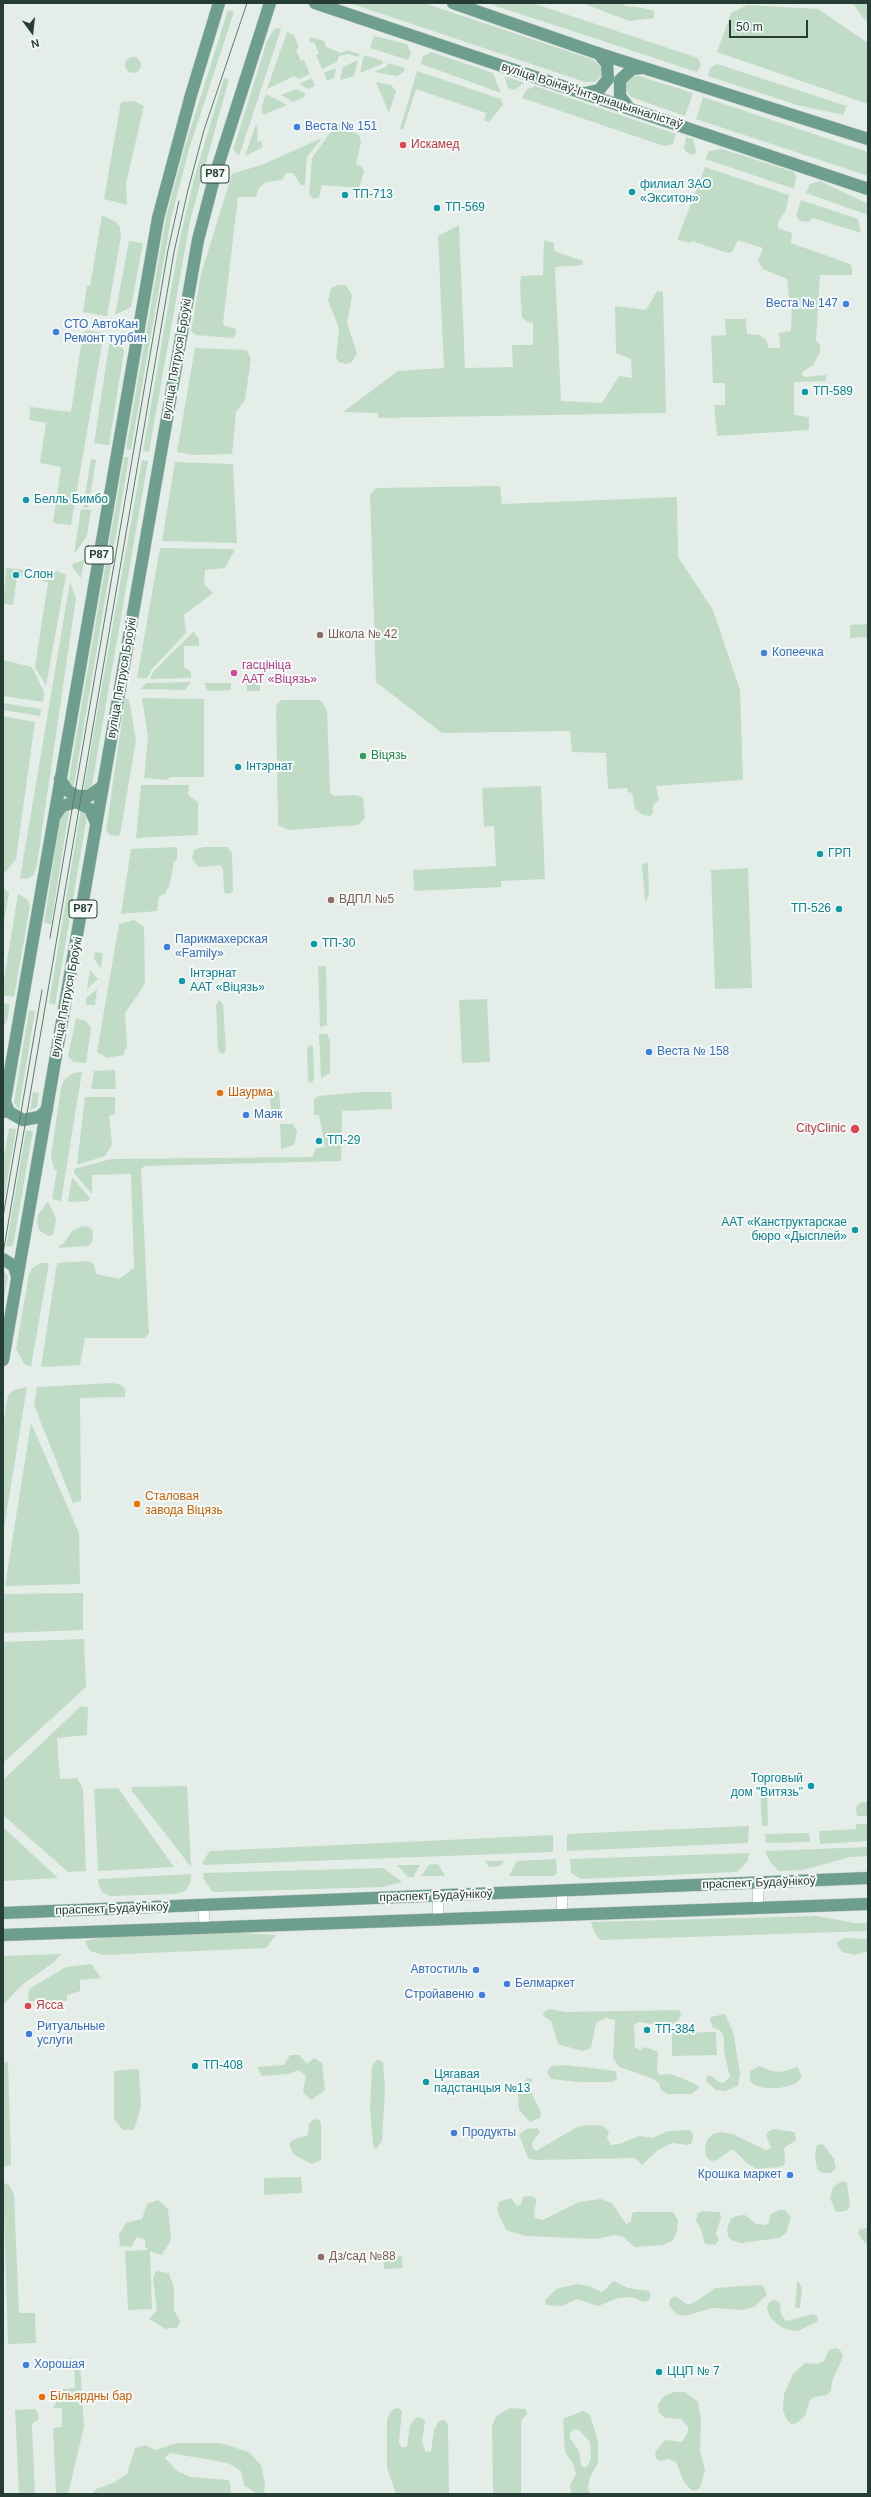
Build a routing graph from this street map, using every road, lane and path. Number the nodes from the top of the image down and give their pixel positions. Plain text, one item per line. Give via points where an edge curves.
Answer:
1 (219, 3) edge
2 (270, 3) edge
3 (315, 3) edge
4 (453, 3) edge
5 (597, 53) junction
6 (642, 68) junction
7 (585, 93) junction
8 (629, 108) junction
9 (868, 139) edge
10 (868, 188) edge
11 (60, 779) junction
12 (103, 786) junction
13 (53, 818) junction
14 (96, 823) junction
15 (4, 1107) edge
16 (47, 1110) junction
17 (3, 1259) edge
18 (17, 1276) junction
19 (3, 1360) edge
20 (868, 1878) edge
21 (758, 1883) junction
22 (562, 1891) junction
23 (438, 1896) junction
24 (868, 1904) edge
25 (203, 1905) junction
26 (758, 1907) junction
27 (5, 1912) edge
28 (562, 1913) junction
29 (438, 1918) junction
30 (205, 1928) junction
31 (9, 1935) edge
32 (3, 1939) edge

1 - 11 main road, Р87 via 158,218
2 - 12 main road, вуліца Пятруся Броўкі / Р87 via 215,175 198,240
3 - 7 main road, вуліца Воінаў-Інтэрнацыяналістаў
4 - 5 main road
5 - 6 main road
5 - 7 main road via 607,64 608,79 599,90
6 - 8 main road via 627,72 620,80 620,96
6 - 9 main road
7 - 8 main road, вуліца Воінаў-Інтэрнацыяналістаў
8 - 10 main road, вуліца Воінаў-Інтэрнацыяналістаў
11 - 12 main road via 68,791 77,796 89,796
11 - 13 main road, Р87
12 - 14 main road, вуліца Пятруся Броўкі / Р87
13 - 14 main road via 62,806 76,802 90,809
13 - 15 main road, Р87
14 - 16 main road, вуліца Пятруся Броўкі / Р87
15 - 16 main road via 23,1120 39,1117
16 - 18 main road, вуліца Пятруся Броўкі / Р87
17 - 18 main road via 14,1266
18 - 19 main road, вуліца Пятруся Броўкі / Р87
20 - 21 main road, праспект Будаўнікоў
21 - 22 main road, праспект Будаўнікоў
21 - 26 street
22 - 23 main road, праспект Будаўнікоў
22 - 28 street
23 - 25 main road, праспект Будаўнікоў
23 - 29 street
24 - 26 main road, праспект Будаўнікоў
25 - 27 main road, праспект Будаўнікоў
25 - 30 street
26 - 28 main road, праспект Будаўнікоў
28 - 29 main road, праспект Будаўнікоў
29 - 30 main road, праспект Будаўнікоў
30 - 31 main road, праспект Будаўнікоў
31 - 32 main road, праспект Будаўнікоў

